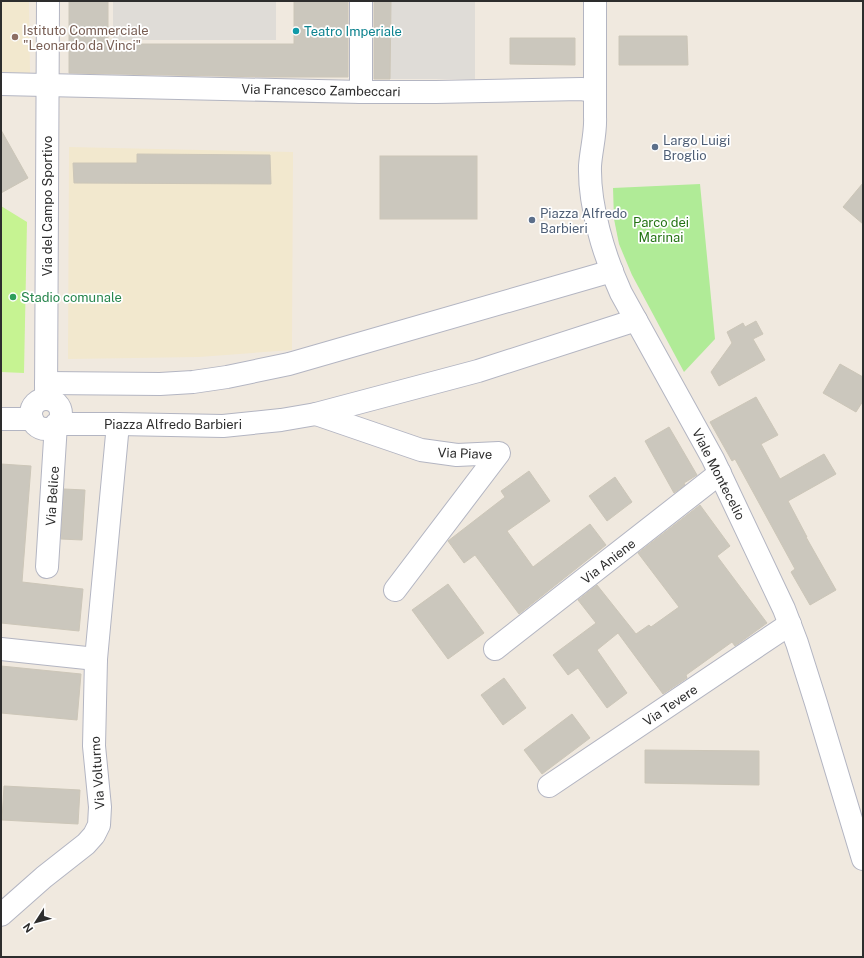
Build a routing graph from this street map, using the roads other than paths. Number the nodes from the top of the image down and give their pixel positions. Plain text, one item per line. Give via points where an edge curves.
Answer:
1 (48, 1) edge
2 (361, 1) edge
3 (595, 1) edge
4 (1, 84) edge
5 (48, 85) junction
6 (595, 91) junction
7 (361, 92) junction
8 (612, 271) junction
9 (636, 320) junction
10 (46, 391) junction
11 (316, 414) junction
12 (1, 419) edge
13 (32, 419) junction
14 (56, 424) junction
15 (118, 424) junction
16 (720, 473) junction
17 (47, 567) dead end
18 (395, 590) dead end
19 (790, 624) junction
20 (1, 649) edge
21 (495, 649) dead end
22 (96, 659) junction
23 (549, 786) dead end
24 (863, 859) edge
25 (1, 915) edge

1 - 5 street, Via del Campo Sportivo
2 - 7 street
3 - 6 street, Viale Montecelio
4 - 5 street, Via Francesco Zambeccari
5 - 7 street, Via Francesco Zambeccari
5 - 10 street, Via del Campo Sportivo
6 - 7 street, Via Francesco Zambeccari via 581,89
6 - 8 street, Viale Montecelio via 596,119 590,166 592,190 599,229
8 - 9 street, Viale Montecelio
8 - 10 street via 289,364 227,378
9 - 11 street, Piazza Alfredo Barbieri via 478,371
9 - 16 street, Viale Montecelio
10 - 13 street via 41,400 34,405
10 - 14 street, Via Belice via 60,408 60,417
11 - 15 street, Piazza Alfredo Barbieri via 223,426
11 - 18 street, Via Piave via 421,450 456,455 499,453
12 - 13 street
13 - 14 street, Piazza Alfredo Barbieri via 40,428
14 - 15 street, Piazza Alfredo Barbieri
14 - 17 street, Via Belice
15 - 22 street, Via Volturno
16 - 19 street, Viale Montecelio
16 - 21 street, Via Aniene
19 - 23 street, Via Tevere
19 - 24 street, Viale Montecelio
20 - 22 street
22 - 25 street, Via Volturno via 94,746 100,813 97,830 86,844

